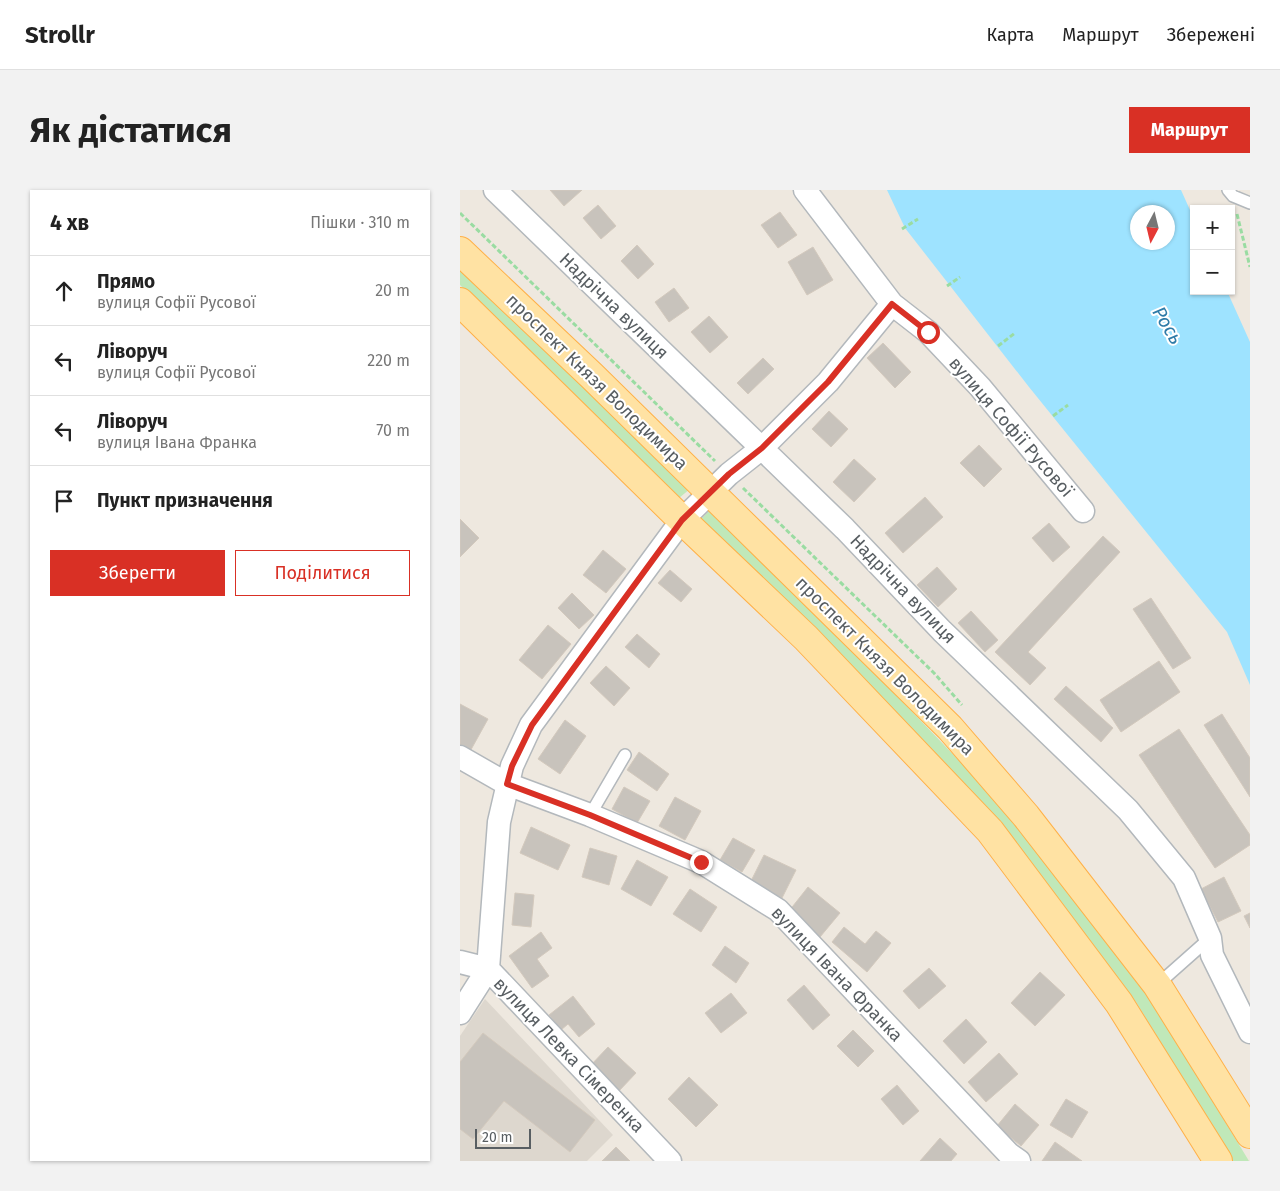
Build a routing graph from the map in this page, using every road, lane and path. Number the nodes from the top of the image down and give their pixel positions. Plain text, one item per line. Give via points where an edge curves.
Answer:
1 (495, 190) edge
2 (805, 190) edge
3 (1231, 193) edge
4 (1250, 203) edge
5 (918, 219) dead end
6 (902, 229) dead end
7 (460, 251) edge
8 (1250, 267) edge
9 (960, 277) dead end
10 (947, 286) dead end
11 (460, 302) edge
12 (892, 304) junction
13 (1015, 332) dead end
14 (998, 346) dead end
15 (1068, 405) dead end
16 (1053, 416) dead end
17 (762, 448) junction
18 (709, 492) junction
19 (1083, 511) dead end
20 (682, 520) junction
21 (625, 756) dead end
22 (460, 757) edge
23 (507, 784) junction
24 (590, 815) junction
25 (1210, 938) junction
26 (460, 962) edge
27 (488, 970) junction
28 (1157, 985) junction
29 (460, 1013) edge
30 (1250, 1032) edge
31 (1250, 1134) edge
32 (670, 1161) edge
33 (1019, 1161) edge
34 (1218, 1161) edge

1 - 17 street, Надрічна вулиця
2 - 12 street, вулиця Софії Русової
3 - 4 lane
3 - 8 path
5 - 6 path
7 - 18 main road, проспект Князя Володимира
9 - 10 path
11 - 20 main road, проспект Князя Володимира
12 - 17 street via 828,382
12 - 19 street, вулиця Софії Русової via 928,332 980,387
13 - 14 path
15 - 16 path
17 - 18 street
17 - 25 street, Надрічна вулиця via 942,631 1128,810 1184,878
18 - 20 street
18 - 28 main road, проспект Князя Володимира via 950,728 1026,816
20 - 23 street via 532,725
20 - 34 main road, проспект Князя Володимира via 806,638 990,832 1120,1003
21 - 24 lane
22 - 23 street, вулиця Івана Франка
23 - 24 street, вулиця Івана Франка
23 - 27 street via 499,822
24 - 33 street, вулиця Івана Франка via 701,862 778,910 1002,1147
25 - 28 lane
25 - 30 street, Надрічна вулиця via 1212,955
26 - 27 street, вулиця Левка Сімеренка
27 - 29 street
27 - 32 street, вулиця Левка Сімеренка
28 - 31 main road, проспект Князя Володимира

